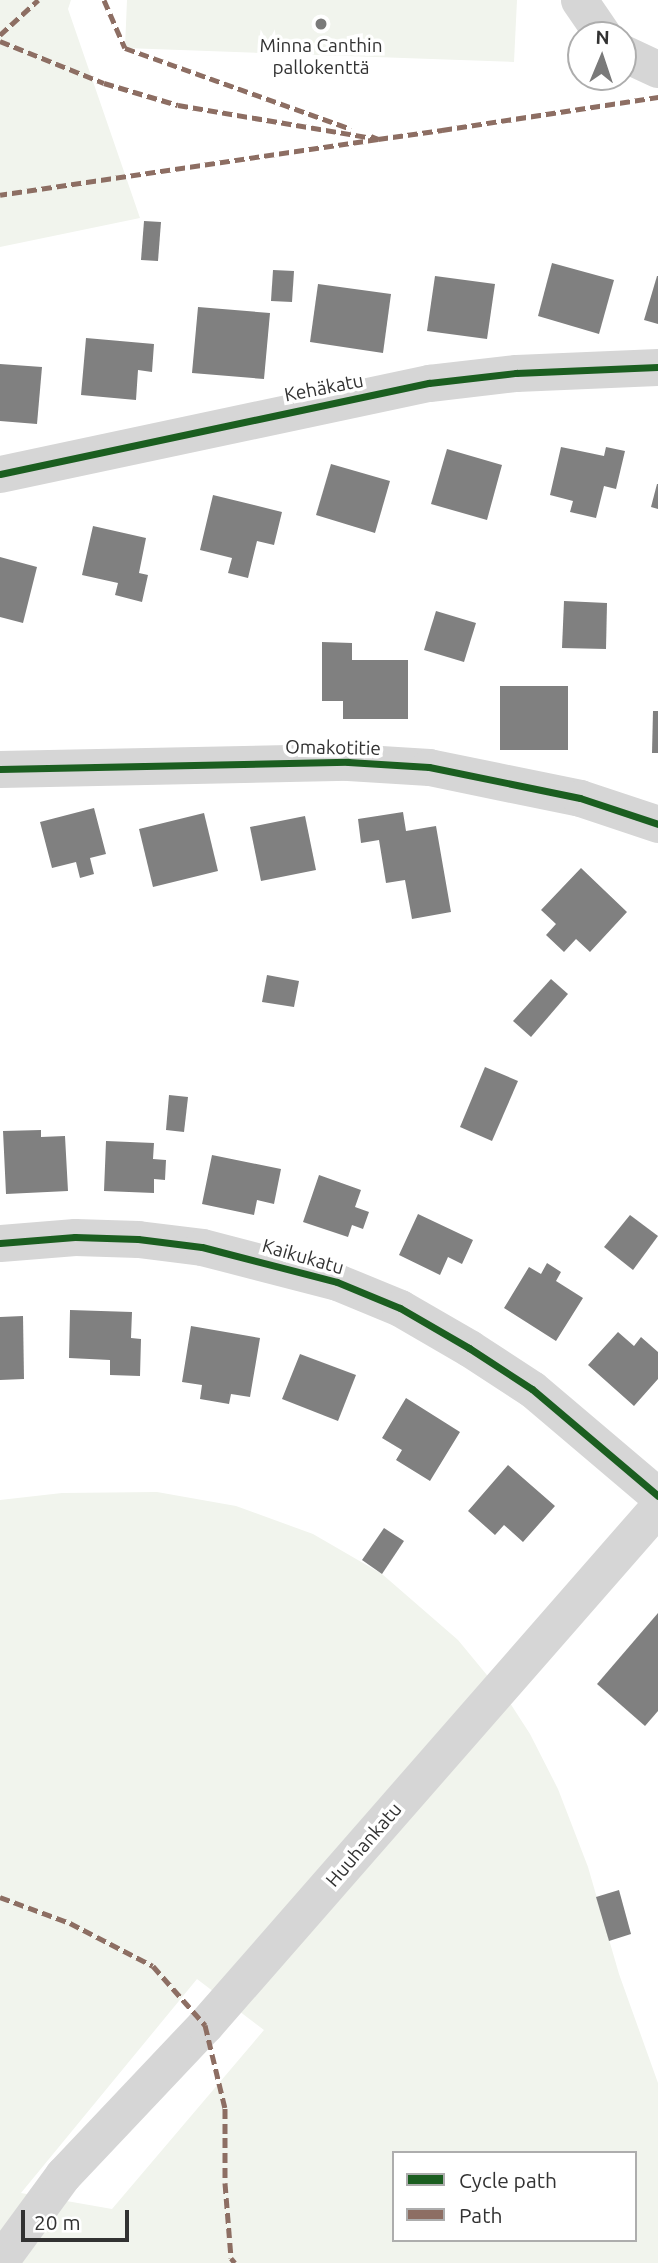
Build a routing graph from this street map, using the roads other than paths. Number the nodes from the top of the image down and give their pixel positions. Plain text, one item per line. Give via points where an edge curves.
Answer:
1 (579, 0) edge
2 (593, 21) edge
3 (637, 59) edge
4 (658, 69) edge
5 (658, 367) edge
6 (0, 474) edge
7 (0, 769) edge
8 (658, 824) edge
9 (0, 1243) edge
10 (658, 1496) edge
11 (658, 1507) edge
12 (0, 2261) edge

1 - 2 street
3 - 4 street
5 - 6 street, Kehäkatu via 516,373 429,383
7 - 8 street, Omakotitie via 348,762 429,767 580,798
9 - 10 street, Kaikukatu via 75,1237 138,1239 202,1247 337,1282 400,1308 531,1389
11 - 12 street, Huuhankatu via 205,2025 63,2175

